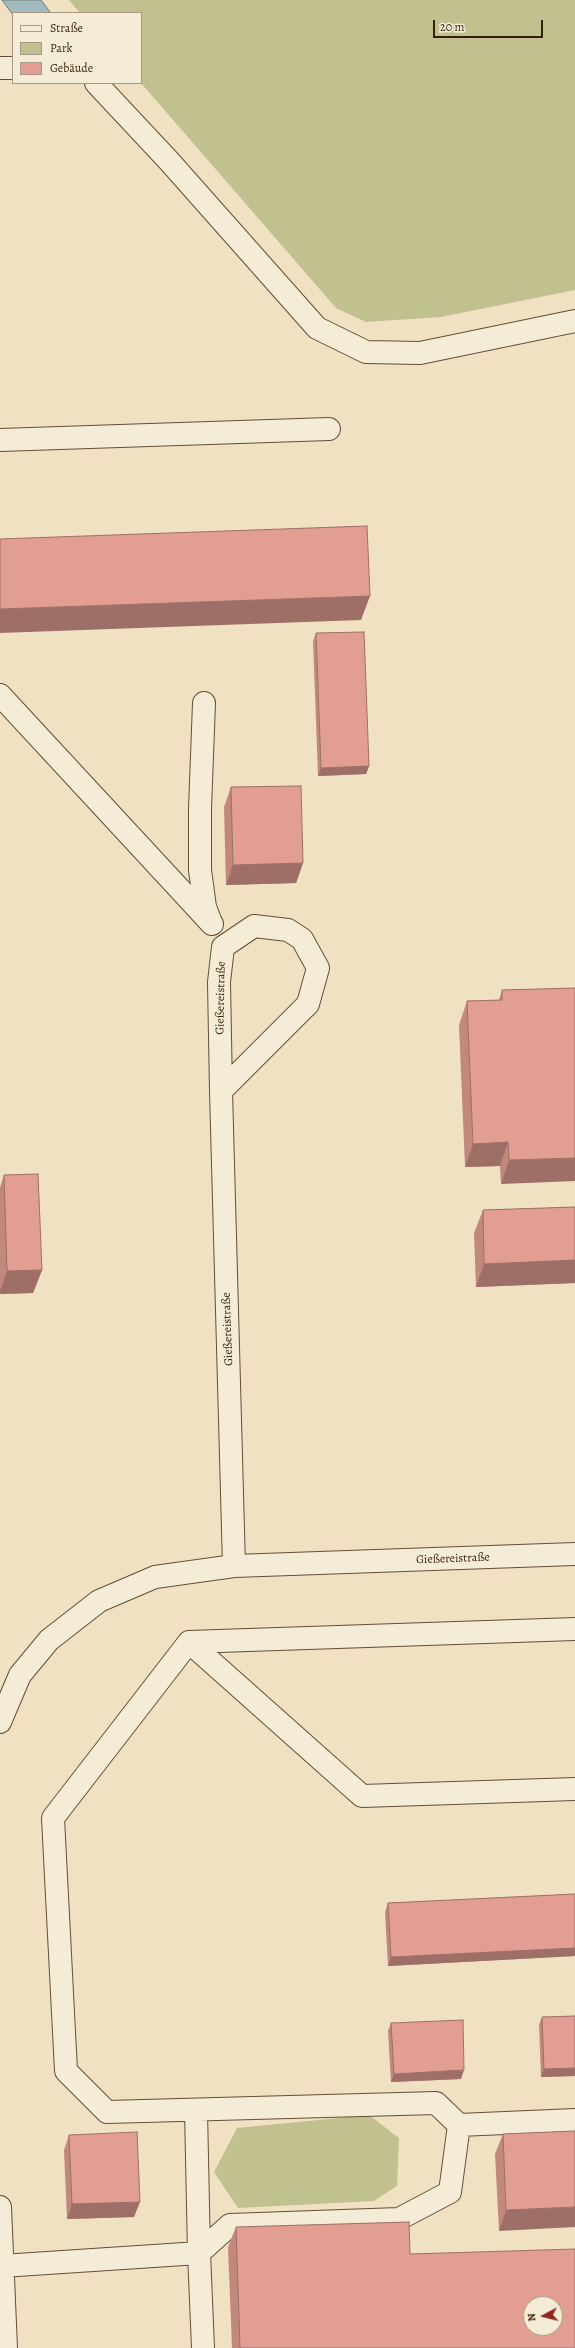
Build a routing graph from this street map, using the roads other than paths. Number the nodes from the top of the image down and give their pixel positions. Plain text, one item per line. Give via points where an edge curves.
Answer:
1 (0, 68) edge
2 (12, 68) edge
3 (97, 84) edge
4 (575, 321) edge
5 (329, 428) dead end
6 (0, 440) edge
7 (0, 695) edge
8 (204, 703) dead end
9 (212, 924) junction
10 (223, 946) junction
11 (221, 1091) junction
12 (575, 1554) edge
13 (234, 1566) junction
14 (575, 1629) edge
15 (189, 1642) junction
16 (0, 1722) edge
17 (575, 1789) edge
18 (196, 2110) junction
19 (575, 2120) edge
20 (459, 2125) junction
21 (0, 2207) edge
22 (199, 2253) junction
23 (2, 2266) junction
24 (6, 2348) edge
25 (203, 2348) edge

1 - 2 street
3 - 4 street via 317,328 366,352 420,353
5 - 6 street
7 - 9 street
8 - 9 street via 200,870 205,907
9 - 10 street
10 - 11 street, Gießereistraße via 219,982
10 - 11 street, Gießereistraße via 254,926 288,930 302,939 318,968 308,1004
11 - 13 street, Gießereistraße
12 - 13 street, Gießereistraße
13 - 16 street, Gießereistraße via 155,1577 99,1601 48,1640 20,1675
14 - 15 street
15 - 17 street via 362,1796
15 - 18 street via 53,1818 66,2071 107,2112
18 - 20 street via 436,2103
18 - 22 street
19 - 20 street
20 - 22 street via 450,2192 399,2219 230,2225
21 - 23 street
22 - 23 street
22 - 25 street
23 - 24 street

